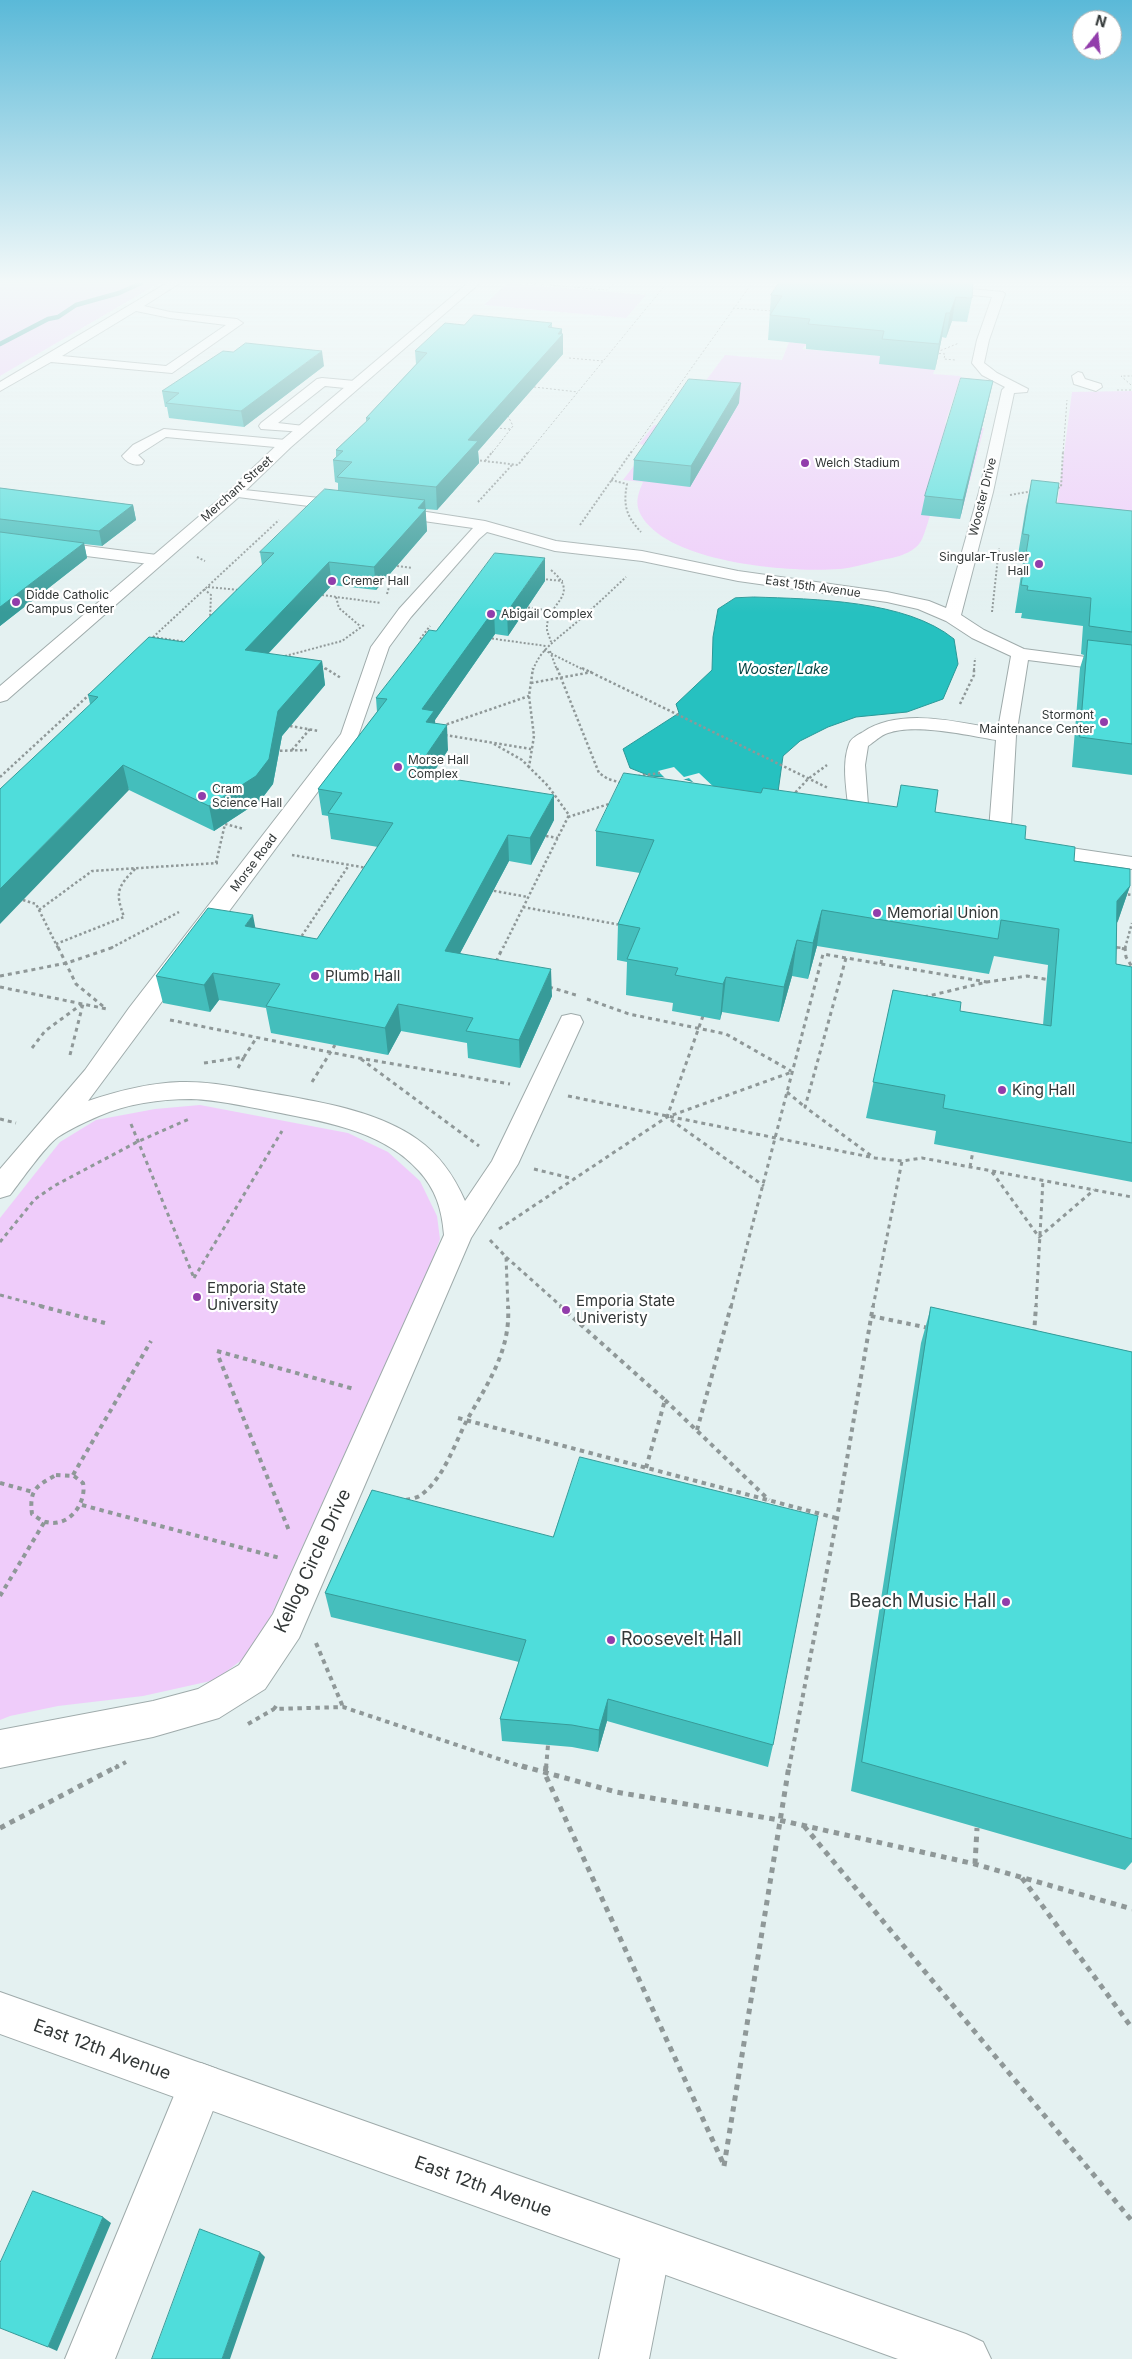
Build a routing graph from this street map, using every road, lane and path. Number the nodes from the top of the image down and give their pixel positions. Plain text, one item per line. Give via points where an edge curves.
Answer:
1 (308, 393) edge
2 (345, 393) edge
3 (578, 393) edge
4 (673, 393) edge
5 (1007, 393) edge
6 (1068, 393) edge
7 (505, 409) edge
8 (494, 428) edge
9 (302, 430) junction
10 (511, 430) junction
11 (286, 444) junction
12 (137, 460) dead end
13 (471, 460) edge
14 (484, 461) junction
15 (512, 464) junction
16 (611, 480) junction
17 (1050, 490) edge
18 (1041, 491) edge
19 (235, 493) junction
20 (1005, 497) dead end
21 (475, 505) dead end
22 (280, 520) dead end
23 (485, 526) junction
24 (578, 528) dead end
25 (646, 537) dead end
26 (0, 540) edge
27 (1000, 545) dead end
28 (156, 560) junction
29 (548, 567) dead end
30 (389, 575) edge
31 (628, 575) dead end
32 (538, 578) edge
33 (564, 581) junction
34 (207, 586) junction
35 (204, 589) junction
36 (242, 591) edge
37 (322, 595) edge
38 (336, 597) junction
39 (386, 600) dead end
40 (388, 604) dead end
41 (520, 606) edge
42 (554, 611) junction
43 (992, 612) dead end
44 (952, 617) junction
45 (209, 622) edge
46 (433, 622) dead end
47 (370, 624) dead end
48 (360, 626) junction
49 (367, 631) dead end
50 (153, 637) junction
51 (483, 637) edge
52 (189, 642) edge
53 (550, 642) junction
54 (146, 643) edge
55 (416, 645) edge
56 (547, 647) junction
57 (544, 650) junction
58 (550, 651) junction
59 (1020, 654) junction
60 (293, 658) edge
61 (318, 665) edge
62 (1132, 668) edge
63 (592, 672) junction
64 (560, 680) junction
65 (531, 683) junction
66 (364, 689) junction
67 (95, 690) edge
68 (0, 696) edge
69 (528, 696) junction
70 (290, 726) edge
71 (438, 727) edge
72 (310, 729) junction
73 (319, 731) dead end
74 (441, 734) edge
75 (1006, 736) junction
76 (489, 742) junction
77 (531, 749) junction
78 (292, 750) junction
79 (309, 750) dead end
80 (273, 751) edge
81 (834, 760) dead end
82 (529, 767) junction
83 (660, 773) dead end
84 (0, 777) edge
85 (632, 778) edge
86 (808, 778) junction
87 (626, 780) edge
88 (621, 783) junction
89 (626, 784) edge
90 (828, 788) dead end
91 (792, 797) edge
92 (612, 803) edge
93 (858, 805) edge
94 (568, 818) junction
95 (546, 836) edge
96 (558, 838) junction
97 (264, 850) junction
98 (225, 862) dead end
99 (1132, 863) edge
100 (348, 865) junction
101 (136, 868) junction
102 (373, 869) edge
103 (480, 888) edge
104 (1122, 894) edge
105 (1132, 895) edge
106 (528, 897) junction
107 (23, 900) dead end
108 (523, 907) junction
109 (185, 909) dead end
110 (39, 910) junction
111 (1132, 923) edge
112 (631, 926) edge
113 (56, 944) junction
114 (297, 944) edge
115 (1105, 946) edge
116 (1125, 949) junction
117 (882, 957) edge
118 (846, 958) junction
119 (64, 963) junction
120 (881, 964) junction
121 (494, 965) edge
122 (1132, 967) edge
123 (0, 976) edge
124 (1056, 981) edge
125 (987, 982) junction
126 (0, 987) edge
127 (547, 987) edge
128 (920, 998) edge
129 (83, 1003) junction
130 (105, 1008) junction
131 (138, 1014) junction
132 (703, 1016) edge
133 (571, 1022) dead end
134 (697, 1028) junction
135 (335, 1045) edge
136 (32, 1048) dead end
137 (331, 1052) junction
138 (70, 1055) dead end
139 (359, 1058) junction
140 (792, 1072) junction
141 (307, 1089) dead end
142 (539, 1089) junction
143 (787, 1092) junction
144 (124, 1099) junction
145 (805, 1107) junction
146 (667, 1117) junction
147 (286, 1125) dead end
148 (46, 1132) junction
149 (775, 1138) junction
150 (137, 1142) junction
151 (973, 1152) edge
152 (875, 1158) junction
153 (902, 1161) junction
154 (504, 1164) junction
155 (970, 1167) junction
156 (991, 1171) junction
157 (575, 1179) junction
158 (1042, 1180) junction
159 (764, 1186) junction
160 (0, 1188) edge
161 (1094, 1190) junction
162 (1132, 1197) edge
163 (495, 1232) dead end
164 (472, 1236) junction
165 (1039, 1237) junction
166 (0, 1242) edge
167 (506, 1257) junction
168 (0, 1295) edge
169 (871, 1316) junction
170 (105, 1323) dead end
171 (938, 1329) edge
172 (151, 1340) dead end
173 (1033, 1340) edge
174 (217, 1351) dead end
175 (219, 1358) dead end
176 (358, 1390) dead end
177 (665, 1400) junction
178 (458, 1418) dead end
179 (467, 1421) junction
180 (697, 1430) junction
181 (646, 1468) junction
182 (73, 1475) junction
183 (0, 1483) edge
184 (714, 1486) junction
185 (33, 1492) junction
186 (712, 1493) edge
187 (402, 1501) edge
188 (770, 1501) junction
189 (82, 1505) junction
190 (837, 1518) junction
191 (45, 1521) junction
192 (292, 1540) dead end
193 (287, 1553) dead end
194 (0, 1596) edge
195 (310, 1650) dead end
196 (279, 1700) dead end
197 (343, 1707) junction
198 (274, 1709) junction
199 (246, 1725) dead end
200 (548, 1745) edge
201 (0, 1749) edge
202 (133, 1758) dead end
203 (546, 1774) junction
204 (779, 1820) junction
205 (803, 1825) junction
206 (0, 1828) edge
207 (977, 1828) edge
208 (974, 1864) junction
209 (1022, 1877) junction
210 (1132, 1909) edge
211 (0, 2013) edge
212 (1132, 2028) edge
213 (201, 2085) junction
214 (1132, 2221) edge
215 (647, 2246) junction
216 (90, 2359) edge
217 (624, 2359) edge
218 (966, 2359) edge

1 - 9 street via 266,426
2 - 9 street, Merchant Street
3 - 15 path via 518,466
4 - 16 path
5 - 44 street, Wooster Drive via 986,492
6 - 17 path via 1061,487
7 - 10 path via 513,426
8 - 10 path
9 - 11 street, Merchant Street
10 - 14 path
11 - 12 street via 164,434 129,456
11 - 19 street, Merchant Street
13 - 14 path
14 - 15 path
15 - 21 path
16 - 24 path
16 - 25 path via 627,484 623,504 628,520
18 - 20 path
19 - 23 street, East 15th Avenue via 439,517
19 - 28 street, Merchant Street
22 - 34 path
23 - 44 street, East 15th Avenue via 555,546 642,556 738,576 887,598 923,605
23 - 66 street, Morse Road via 405,613 380,647
26 - 28 street
27 - 43 path
28 - 68 street, Merchant Street
29 - 33 path
30 - 39 path via 391,580
31 - 53 path
32 - 33 path
33 - 42 path via 566,587
34 - 35 path
34 - 36 path
35 - 45 path via 211,595
35 - 50 path
37 - 38 path
38 - 40 path
38 - 48 path via 339,608
41 - 42 path
42 - 53 path via 546,623
44 - 59 street, East 15th Avenue via 978,634
46 - 55 path
47 - 48 path
48 - 49 path
48 - 60 path via 342,641 285,656
50 - 52 path
50 - 54 path
51 - 56 path
53 - 56 path
56 - 57 path
57 - 58 path
57 - 65 path via 532,671
58 - 63 path
58 - 64 path
59 - 62 street, East 15th Avenue
59 - 75 street
61 - 66 path
63 - 64 path
63 - 86 path
64 - 65 path
64 - 88 path via 599,773
65 - 69 path
66 - 97 street, Morse Road via 350,736
67 - 84 path
69 - 71 path
69 - 77 path via 534,736
70 - 72 path
72 - 73 path
72 - 78 path
74 - 76 path
75 - 93 street via 929,725 882,728 859,742 855,765
75 - 99 street via 989,842
76 - 77 path
76 - 82 path via 505,749
77 - 82 path
78 - 79 path
78 - 80 path
81 - 86 path
82 - 94 path via 548,786
83 - 85 path
86 - 90 path
86 - 91 path
87 - 88 path
88 - 89 path
92 - 94 path
94 - 96 path
95 - 96 path
96 - 106 path
97 - 100 path
97 - 131 street, Morse Road
98 - 101 path
100 - 102 path
100 - 114 path
101 - 110 path via 92,871
101 - 113 path via 119,884 116,895 124,917
103 - 106 path
104 - 105 path
106 - 108 path
107 - 110 path via 36,904
108 - 112 path
108 - 121 path
109 - 119 path via 142,935 103,952
110 - 113 path
111 - 116 path
113 - 119 path
115 - 116 path
116 - 122 path
117 - 120 path
118 - 120 path
118 - 140 path via 823,954
118 - 145 path
119 - 123 path
119 - 130 path via 76,984
120 - 125 path
124 - 125 path via 1028,976
125 - 128 path
126 - 129 path
127 - 134 path via 629,1014
129 - 130 path
129 - 136 path via 45,1031
129 - 138 path
130 - 131 path
131 - 137 path
131 - 148 street, Morse Road via 94,1076
132 - 134 path
133 - 142 street, Kellog Circle Drive
134 - 140 path via 726,1034
134 - 146 path
135 - 137 path
137 - 139 path
137 - 141 path
139 - 142 path
139 - 154 path
140 - 143 path
140 - 146 path
142 - 146 path
142 - 154 street, Kellog Circle Drive
143 - 145 path
143 - 149 path
144 - 148 street via 95,1107
144 - 150 path
144 - 164 street via 179,1091 224,1094 366,1124 393,1136 420,1154 438,1174
145 - 152 path
146 - 149 path
146 - 157 path
146 - 159 path
147 - 150 path via 194,1278
148 - 160 street, Morse Road
149 - 152 path
149 - 159 path
150 - 166 path via 35,1199
151 - 155 path
152 - 153 path
153 - 155 path via 922,1158
153 - 169 path
154 - 157 path
154 - 164 street, Kellog Circle Drive
155 - 156 path
156 - 158 path
156 - 165 path
157 - 163 path
158 - 161 path
158 - 165 path
159 - 180 path
161 - 162 path
161 - 165 path
164 - 167 path
164 - 201 street, Kellog Circle Drive via 286,1626 252,1678 206,1704 153,1719
165 - 173 path
167 - 177 path
167 - 179 path via 509,1318 503,1352 491,1381
168 - 170 path
169 - 171 path
169 - 190 path
172 - 182 path
174 - 176 path
175 - 192 path
177 - 180 path
177 - 181 path
178 - 179 path
179 - 181 path
179 - 187 path via 445,1467 420,1496
180 - 188 path
181 - 184 path
182 - 185 path via 56,1475
182 - 189 path via 84,1484 86,1492
183 - 185 path
184 - 186 path
184 - 188 path
185 - 191 path via 30,1499 32,1514
188 - 190 path
189 - 191 path via 76,1513 61,1521
189 - 193 path via 284,1559
190 - 204 path
191 - 194 path
195 - 197 path via 315,1641
196 - 198 path
197 - 198 path
197 - 203 path
198 - 199 path
200 - 203 path
202 - 206 path
203 - 204 path via 616,1792
203 - 204 path via 724,2166
204 - 205 path
205 - 208 path
205 - 214 path
207 - 208 path
208 - 209 path
209 - 210 path
209 - 212 path
211 - 213 street, East 12th Avenue
213 - 215 street, East 12th Avenue
213 - 216 street
215 - 217 street
215 - 218 street, East 12th Avenue

